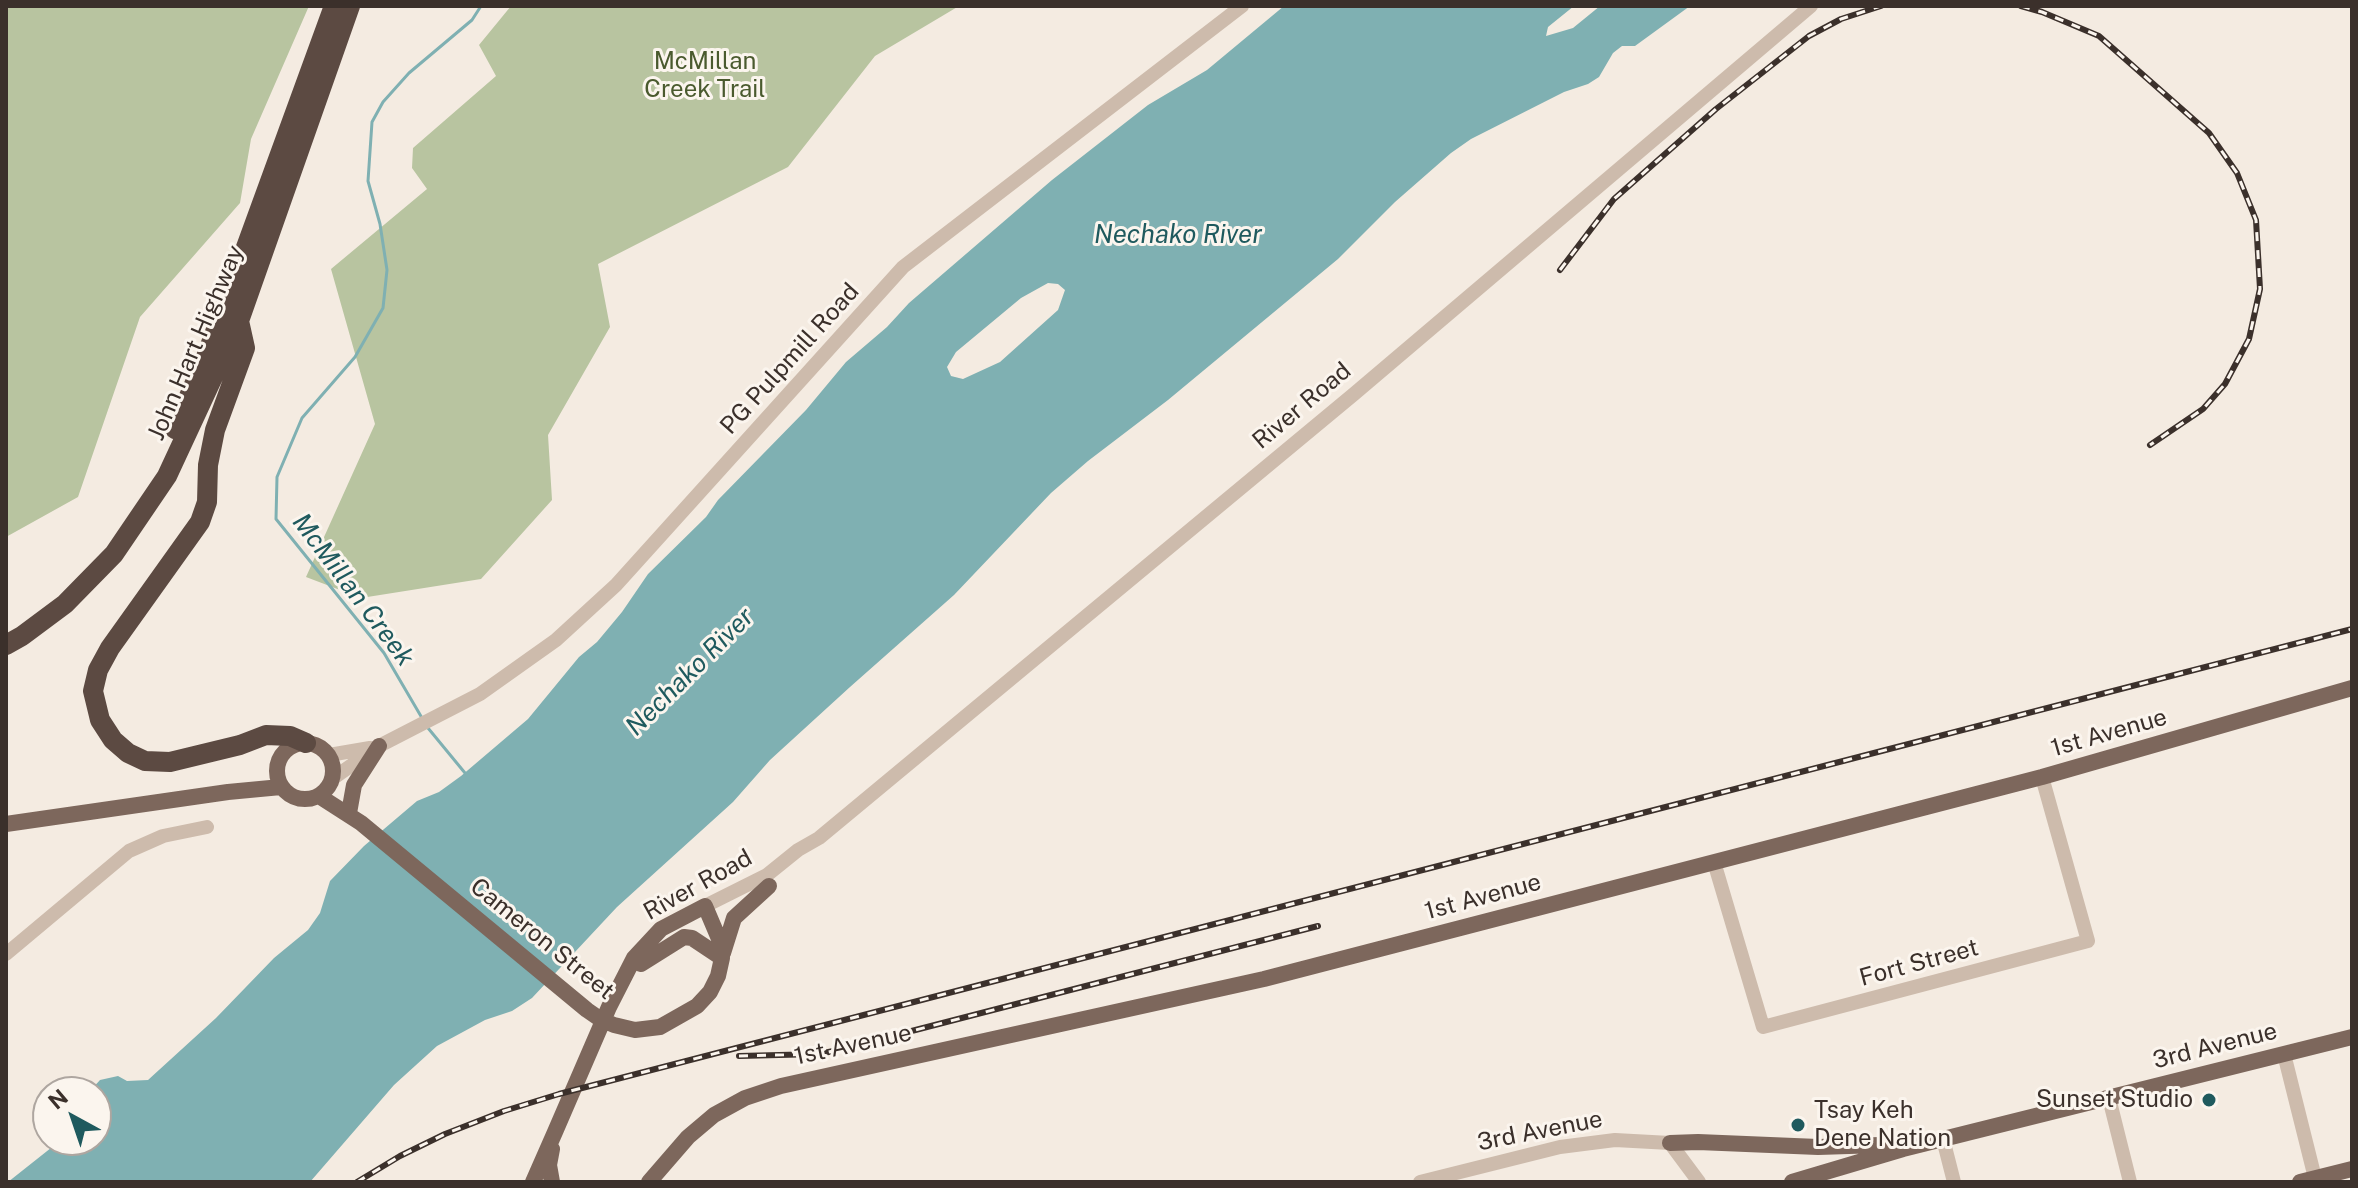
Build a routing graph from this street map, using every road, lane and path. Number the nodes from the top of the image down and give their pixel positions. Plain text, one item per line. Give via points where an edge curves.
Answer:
1 (334, 6) edge
2 (350, 6) edge
3 (1242, 6) edge
4 (1811, 6) edge
5 (239, 321) junction
6 (6, 631) edge
7 (6, 645) edge
8 (2352, 688) edge
9 (306, 743) junction
10 (379, 746) junction
11 (329, 755) junction
12 (276, 770) junction
13 (2042, 777) junction
14 (332, 779) junction
15 (281, 787) junction
16 (228, 792) junction
17 (319, 796) junction
18 (355, 818) junction
19 (6, 824) edge
20 (207, 827) dead end
21 (819, 838) junction
22 (1714, 862) junction
23 (769, 886) junction
24 (707, 911) junction
25 (6, 954) edge
26 (722, 958) junction
27 (641, 964) junction
28 (619, 990) junction
29 (2352, 1037) edge
30 (2284, 1054) junction
31 (2109, 1098) junction
32 (555, 1132) junction
33 (1943, 1139) junction
34 (1670, 1143) junction
35 (1903, 1149) junction
36 (1863, 1163) junction
37 (1486, 1165) junction
38 (2352, 1169) edge
39 (2310, 1181) edge
40 (533, 1182) edge
41 (552, 1182) edge
42 (649, 1182) edge
43 (1420, 1182) edge
44 (1466, 1182) edge
45 (1699, 1182) edge
46 (1792, 1182) edge
47 (1825, 1182) edge
48 (1954, 1182) edge
49 (2130, 1182) edge

1 - 6 highway, John Hart Highway via 206,357 155,469 103,546 56,595
2 - 5 highway, John Hart Highway
3 - 10 street, PG Pulpmill Road via 903,267 583,617 480,694
4 - 21 street, River Road
5 - 7 highway, John Hart Highway via 167,476 141,518 65,604
5 - 9 highway via 245,348 215,430 200,522 110,648 93,691 100,720 113,740 145,761 170,762 266,735
8 - 13 main road, 1st Avenue
9 - 11 main road
9 - 12 main road via 289,748
10 - 11 street
10 - 14 street
10 - 18 main road via 354,785
11 - 14 main road
12 - 15 main road
12 - 16 main road
13 - 22 main road, 1st Avenue
13 - 22 street, Fort Street via 2088,941 1779,1023 1763,1027
14 - 17 main road
14 - 18 main road, Cameron Street
15 - 16 main road
15 - 17 main road via 295,799
16 - 19 main road
17 - 18 main road, Cameron Street
18 - 26 main road, Cameron Street via 587,1010 614,1025 635,1030 660,1027 697,1006 710,992
20 - 25 street via 163,836 129,851
21 - 23 street, River Road
21 - 24 street, River Road
22 - 42 main road, 1st Avenue via 1264,979 781,1086 714,1115
23 - 24 street, River Road
23 - 26 main road, Cameron Street via 734,918
24 - 26 main road
24 - 27 main road, River Road
24 - 28 main road, River Road via 676,920 648,941
26 - 27 main road via 684,937
27 - 28 main road, River Road
28 - 32 main road, River Road
29 - 30 main road, 3rd Avenue
30 - 31 main road, 3rd Avenue
30 - 39 street
31 - 33 main road, 3rd Avenue
31 - 49 street
32 - 40 main road, River Road
32 - 41 main road via 549,1165
33 - 35 main road, 3rd Avenue
33 - 48 street
34 - 35 main road
34 - 37 street, 3rd Avenue via 1586,1143
34 - 45 street
35 - 36 main road
36 - 46 main road
36 - 47 street
37 - 43 street, 3rd Avenue
37 - 44 street
38 - 39 main road

